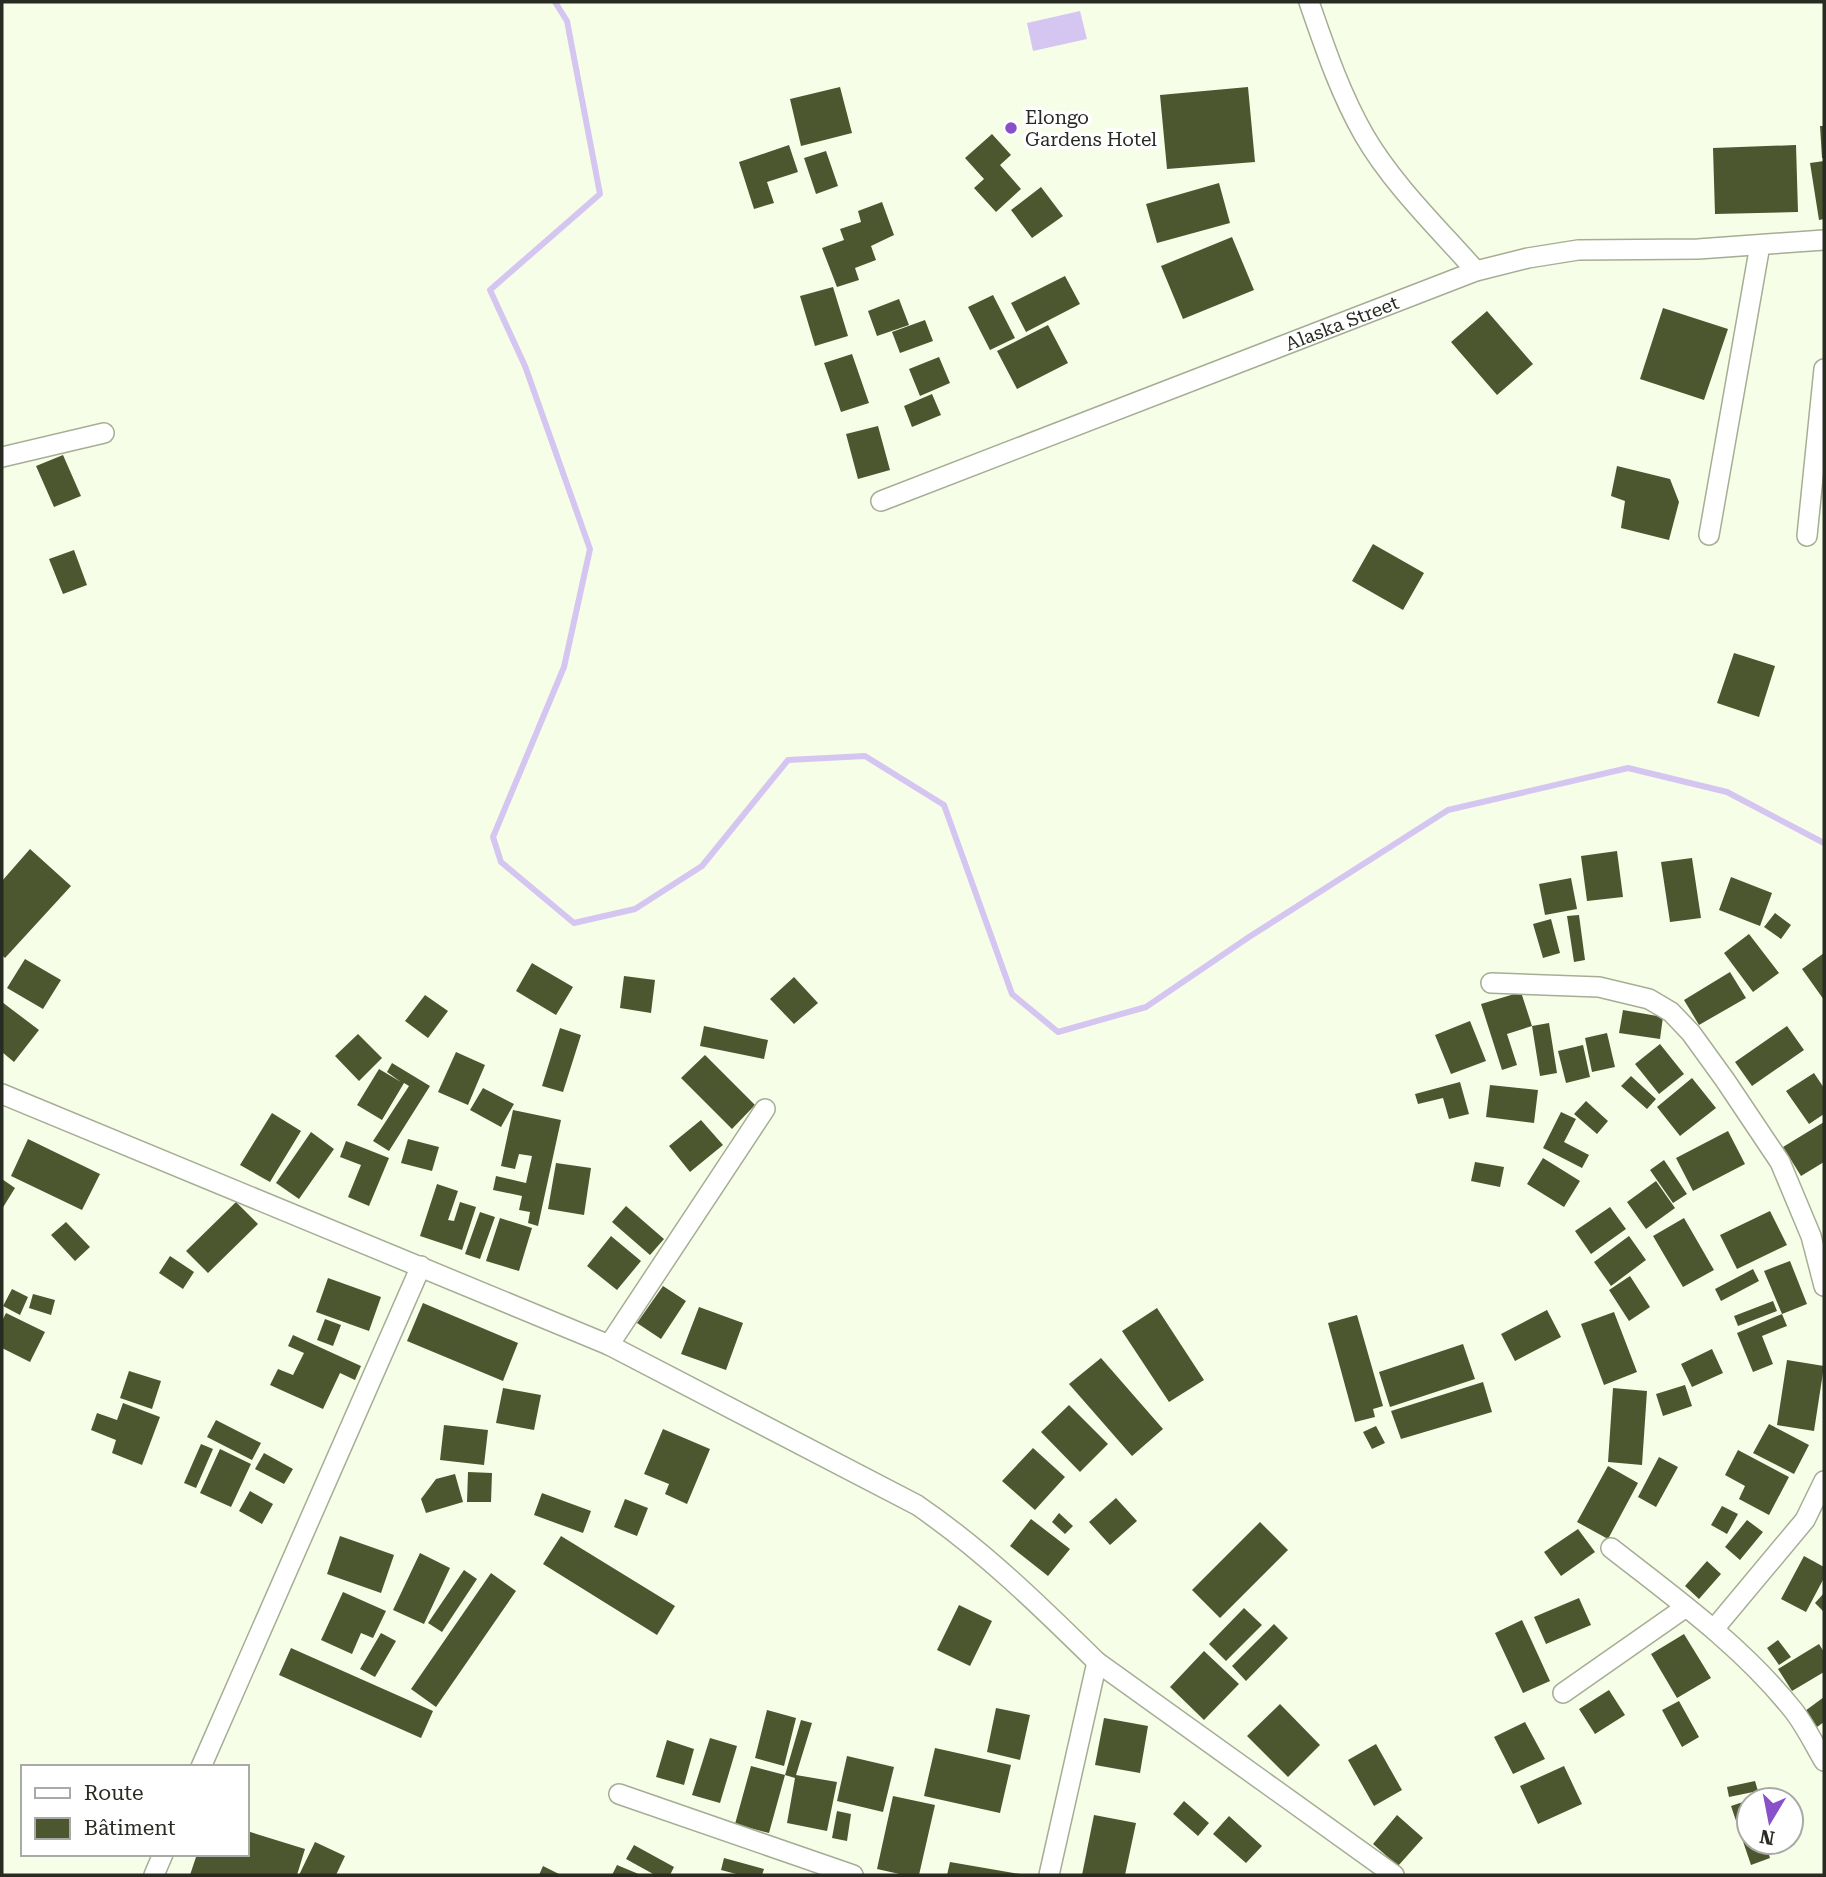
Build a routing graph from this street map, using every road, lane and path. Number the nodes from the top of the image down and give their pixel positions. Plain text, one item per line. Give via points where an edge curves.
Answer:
1 (1309, 2) edge
2 (1824, 240) edge
3 (1760, 245) junction
4 (1476, 271) junction
5 (1824, 369) edge
6 (104, 433) dead end
7 (2, 457) edge
8 (881, 501) dead end
9 (1709, 536) dead end
10 (1807, 536) dead end
11 (1490, 983) dead end
12 (2, 1094) edge
13 (765, 1110) dead end
14 (1818, 1233) edge
15 (421, 1266) junction
16 (1824, 1286) edge
17 (609, 1345) junction
18 (1824, 1481) edge
19 (1611, 1548) dead end
20 (1686, 1607) junction
21 (1714, 1629) junction
22 (1097, 1662) junction
23 (1563, 1693) dead end
24 (1824, 1761) edge
25 (202, 1765) edge
26 (618, 1794) dead end
27 (162, 1856) edge
28 (153, 1875) edge
29 (853, 1875) edge
30 (1049, 1875) edge
31 (1394, 1875) edge

1 - 4 street via 1337,83 1365,137 1401,187
2 - 3 street, Alaska Street
3 - 4 street, Alaska Street via 1578,250
3 - 9 street
4 - 8 street, Alaska Street
5 - 10 street
6 - 7 street
11 - 14 street via 1599,987 1649,999 1671,1012 1725,1080 1780,1163
12 - 15 street
13 - 17 street
14 - 16 street
15 - 17 street
15 - 25 street
17 - 22 street via 917,1505 978,1551
18 - 21 street via 1805,1520
19 - 20 street
20 - 21 street
20 - 23 street
21 - 24 street via 1794,1711
22 - 30 street
22 - 31 street
26 - 29 street
27 - 28 street

